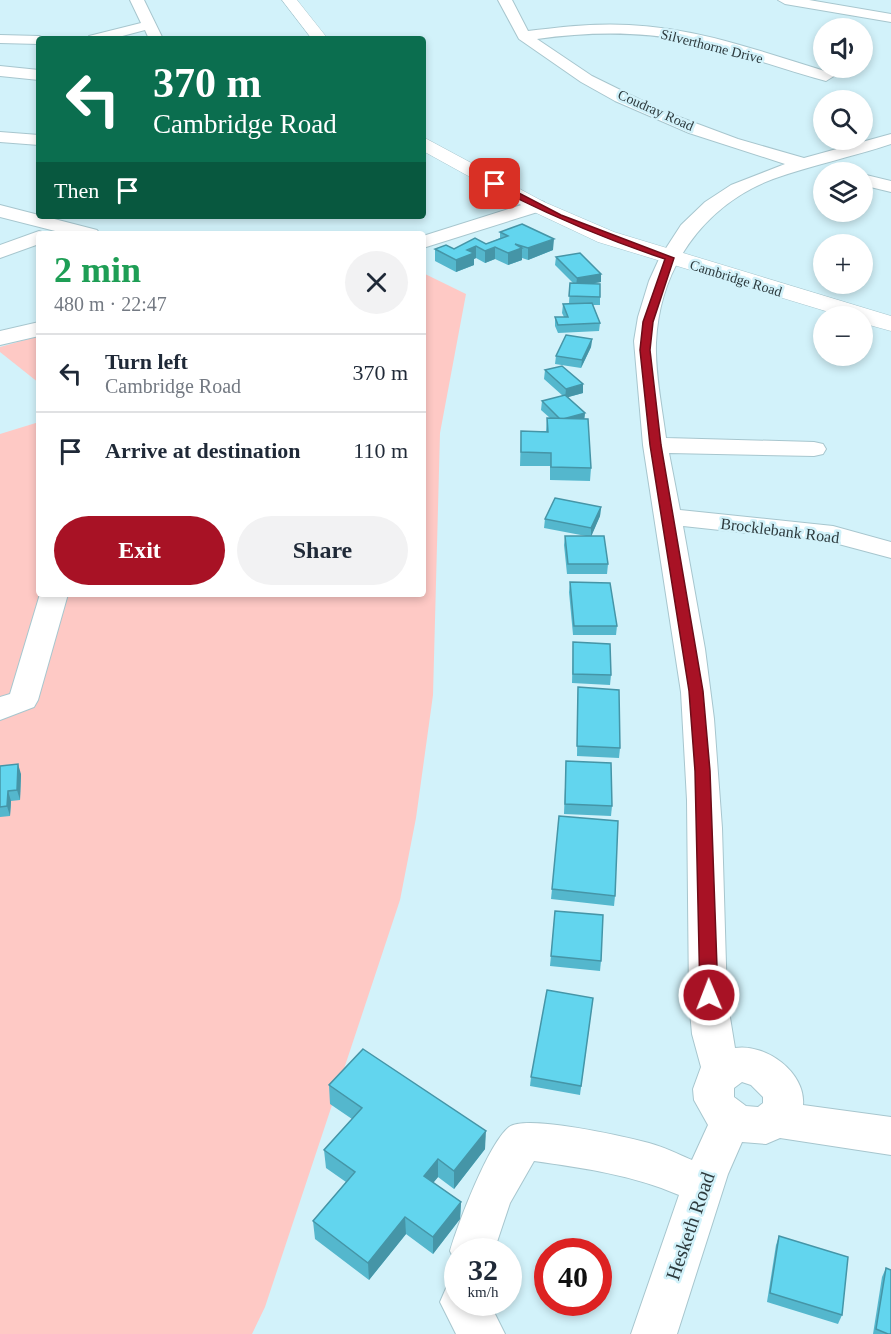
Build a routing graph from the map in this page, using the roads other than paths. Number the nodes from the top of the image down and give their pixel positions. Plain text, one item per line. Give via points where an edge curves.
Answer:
1 (137, 0) edge
2 (289, 0) edge
3 (500, 0) edge
4 (785, 0) edge
5 (891, 18) edge
6 (149, 25) junction
7 (105, 36) edge
8 (154, 36) edge
9 (318, 36) edge
10 (524, 36) junction
11 (0, 39) edge
12 (36, 40) edge
13 (0, 71) edge
14 (813, 72) edge
15 (36, 75) edge
16 (891, 126) edge
17 (0, 137) edge
18 (873, 137) edge
19 (891, 139) edge
20 (36, 140) edge
21 (426, 145) edge
22 (873, 145) edge
23 (891, 149) edge
24 (859, 150) edge
25 (873, 150) edge
26 (802, 163) junction
27 (813, 166) edge
28 (873, 182) edge
29 (891, 187) edge
30 (537, 206) junction
31 (0, 211) edge
32 (57, 231) edge
33 (36, 238) edge
34 (426, 241) edge
35 (0, 252) edge
36 (670, 258) junction
37 (891, 324) edge
38 (36, 330) edge
39 (0, 339) edge
40 (656, 445) junction
41 (814, 449) dead end
42 (668, 517) junction
43 (891, 550) edge
44 (53, 597) edge
45 (12, 704) edge
46 (0, 724) edge
47 (722, 1071) junction
48 (775, 1119) junction
49 (731, 1120) junction
50 (891, 1136) edge
51 (704, 1185) junction
52 (475, 1238) edge
53 (472, 1316) edge
54 (482, 1334) edge
55 (654, 1334) edge

1 - 6 street
2 - 9 highway
3 - 10 street, Coudray Road via 509,4 516,28
4 - 5 street
6 - 7 street
6 - 8 street
10 - 14 street, Silverthorne Drive via 580,29 643,29 688,37
10 - 26 street, Coudray Road via 591,80 671,119
11 - 12 street
13 - 15 street
16 - 18 street
17 - 20 street
19 - 22 street
21 - 30 highway, Cambridge Road
23 - 25 street
24 - 26 street
26 - 27 street, Coudray Road
26 - 36 street via 760,176 721,199 683,237
28 - 29 street
30 - 34 street
30 - 36 highway, Cambridge Road via 606,237
31 - 32 street
33 - 35 street
36 - 37 highway, Cambridge Road
36 - 40 street via 648,322 645,350
38 - 39 street
40 - 41 street
40 - 42 street
42 - 43 street, Brocklebank Road via 833,534
42 - 47 street via 696,691 703,771 711,1029
44 - 45 street
45 - 46 street
47 - 48 street via 743,1064 755,1066 776,1080 784,1101
47 - 49 street via 713,1086 713,1095
48 - 49 street via 754,1127
48 - 50 street
49 - 51 street, Hesketh Road
51 - 52 street via 650,1163 588,1149 524,1141 507,1163 482,1213
51 - 55 street, Hesketh Road
53 - 54 street

